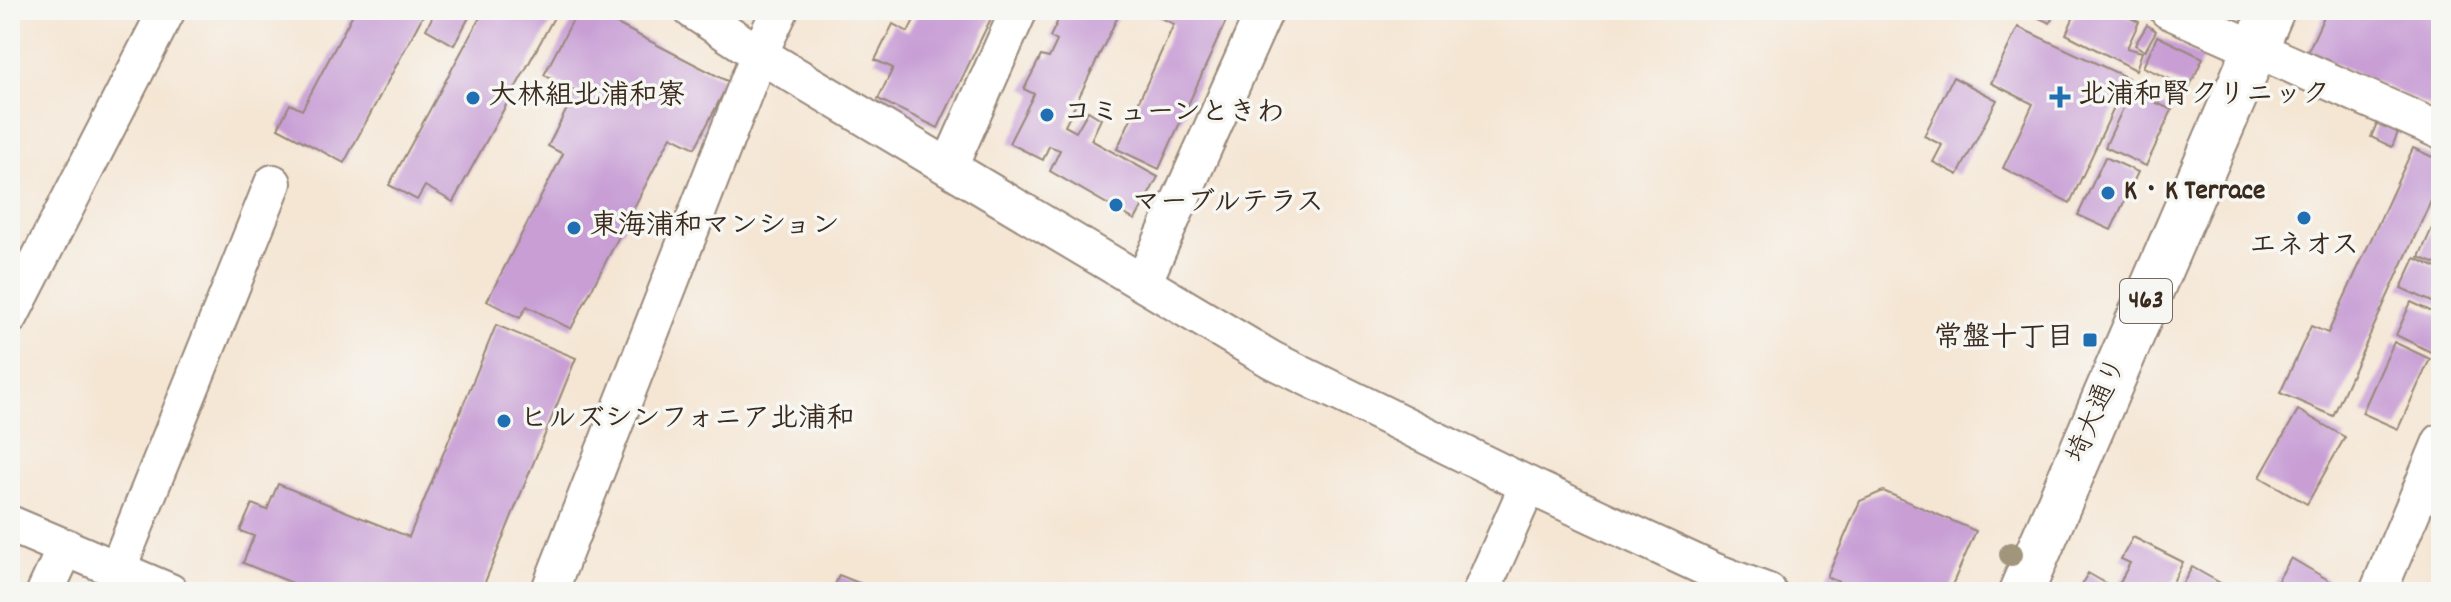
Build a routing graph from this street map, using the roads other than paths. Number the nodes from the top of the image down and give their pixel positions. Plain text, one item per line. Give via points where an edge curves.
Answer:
1 (167, 10) edge
2 (692, 10) edge
3 (780, 10) edge
4 (1019, 10) edge
5 (1265, 10) edge
6 (2168, 10) edge
7 (2264, 28) edge
8 (759, 54) junction
9 (2441, 131) edge
10 (949, 167) junction
11 (273, 183) dead end
12 (1143, 283) junction
13 (10, 316) edge
14 (2441, 442) edge
15 (1528, 485) junction
16 (10, 524) edge
17 (66, 547) junction
18 (118, 568) junction
19 (1708, 581) edge
20 (45, 592) edge
21 (170, 592) edge
22 (549, 592) edge
23 (1481, 592) edge
24 (1768, 592) edge
25 (2021, 592) edge
26 (2378, 592) edge

1 - 13 street
2 - 8 street
3 - 8 street
4 - 10 street
5 - 12 street
6 - 7 street
7 - 9 street
7 - 25 highway, 埼大通り / 463
8 - 10 street
8 - 22 street
10 - 12 street
11 - 18 street
12 - 15 street via 1272,360
14 - 26 street
15 - 19 street
15 - 23 street
16 - 17 street
17 - 18 street
17 - 20 street
18 - 21 street
19 - 24 street

